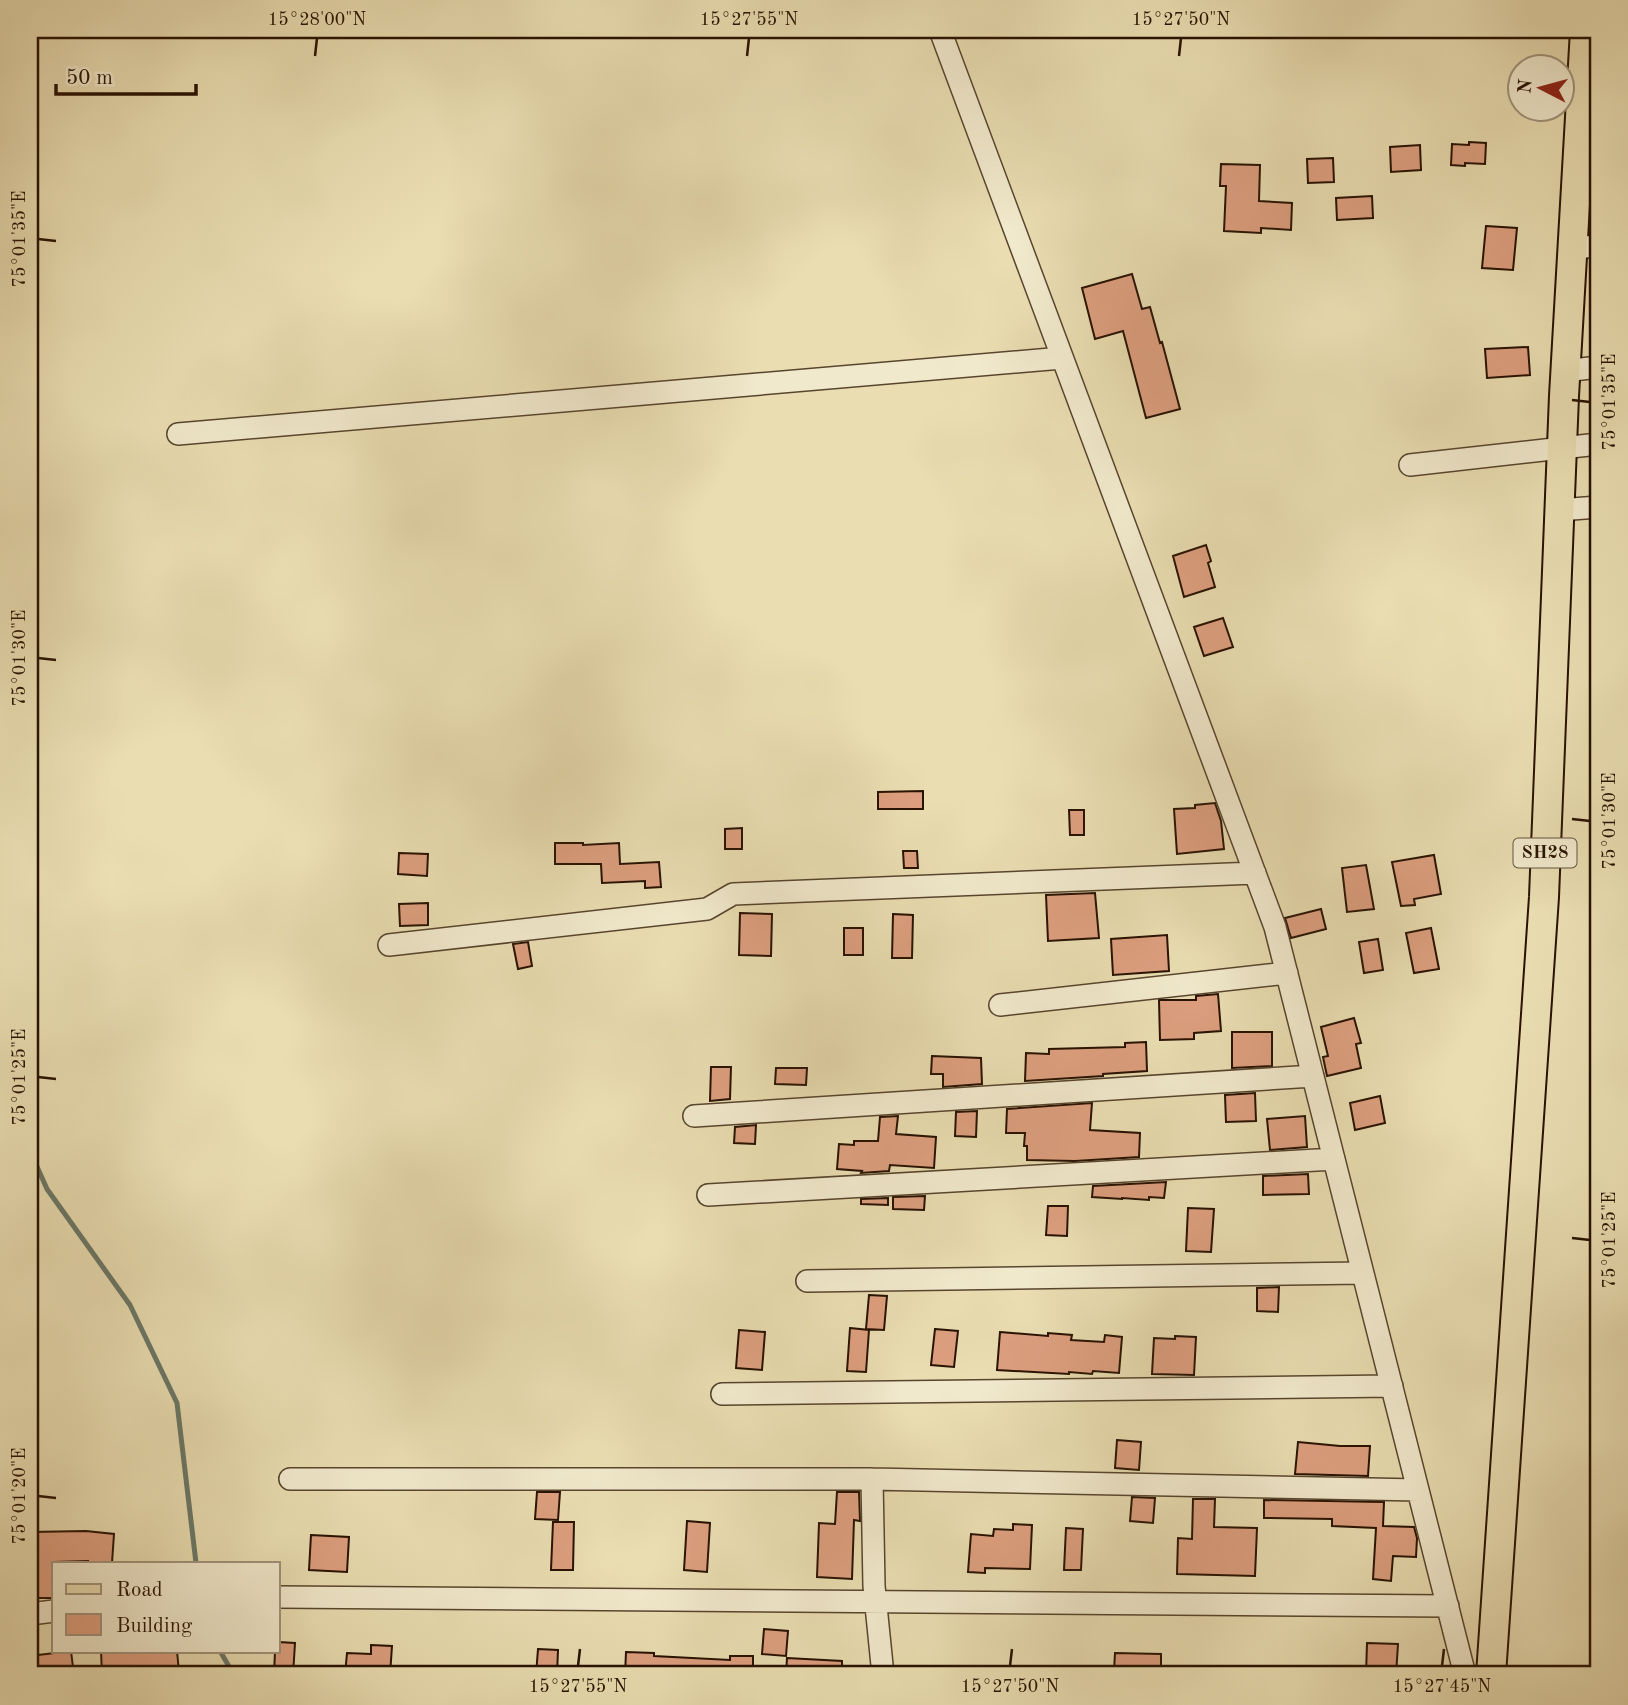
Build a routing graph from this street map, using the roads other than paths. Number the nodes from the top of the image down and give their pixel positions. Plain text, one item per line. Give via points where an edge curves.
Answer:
1 (940, 30) edge
2 (1585, 30) edge
3 (1590, 85) edge
4 (1589, 135) edge
5 (1585, 247) edge
6 (1062, 358) junction
7 (1598, 367) edge
8 (1565, 371) junction
9 (178, 434) dead end
10 (1598, 443) edge
11 (1562, 448) junction
12 (1410, 465) dead end
13 (1598, 507) edge
14 (1559, 510) junction
15 (1255, 873) junction
16 (389, 945) dead end
17 (1287, 973) junction
18 (1000, 1005) dead end
19 (1313, 1076) junction
20 (694, 1116) dead end
21 (1334, 1159) junction
22 (708, 1195) dead end
23 (1363, 1273) junction
24 (807, 1281) dead end
25 (1392, 1386) junction
26 (722, 1394) dead end
27 (290, 1479) dead end
28 (872, 1479) junction
29 (1418, 1490) junction
30 (280, 1597) edge
31 (876, 1602) junction
32 (1448, 1606) junction
33 (52, 1611) edge
34 (30, 1614) edge
35 (883, 1675) edge
36 (1465, 1675) edge
37 (1491, 1675) edge

1 - 6 street
2 - 3 main road, SH28
3 - 4 main road, SH28
4 - 5 main road, SH28
5 - 8 main road, SH28
6 - 9 street
6 - 15 street
7 - 8 street
8 - 11 main road, SH28
10 - 11 street
11 - 12 street
11 - 14 main road, SH28
13 - 14 street
14 - 37 main road, SH28 via 1544,897
15 - 16 street via 733,894 707,909
15 - 17 street
17 - 18 street
17 - 19 street
19 - 20 street
19 - 21 street
21 - 22 street
21 - 23 street
23 - 24 street
23 - 25 street
25 - 26 street
25 - 29 street
27 - 28 street
28 - 29 street
28 - 31 street
29 - 32 street
30 - 31 street
31 - 32 street
31 - 35 street
32 - 36 street
33 - 34 street

